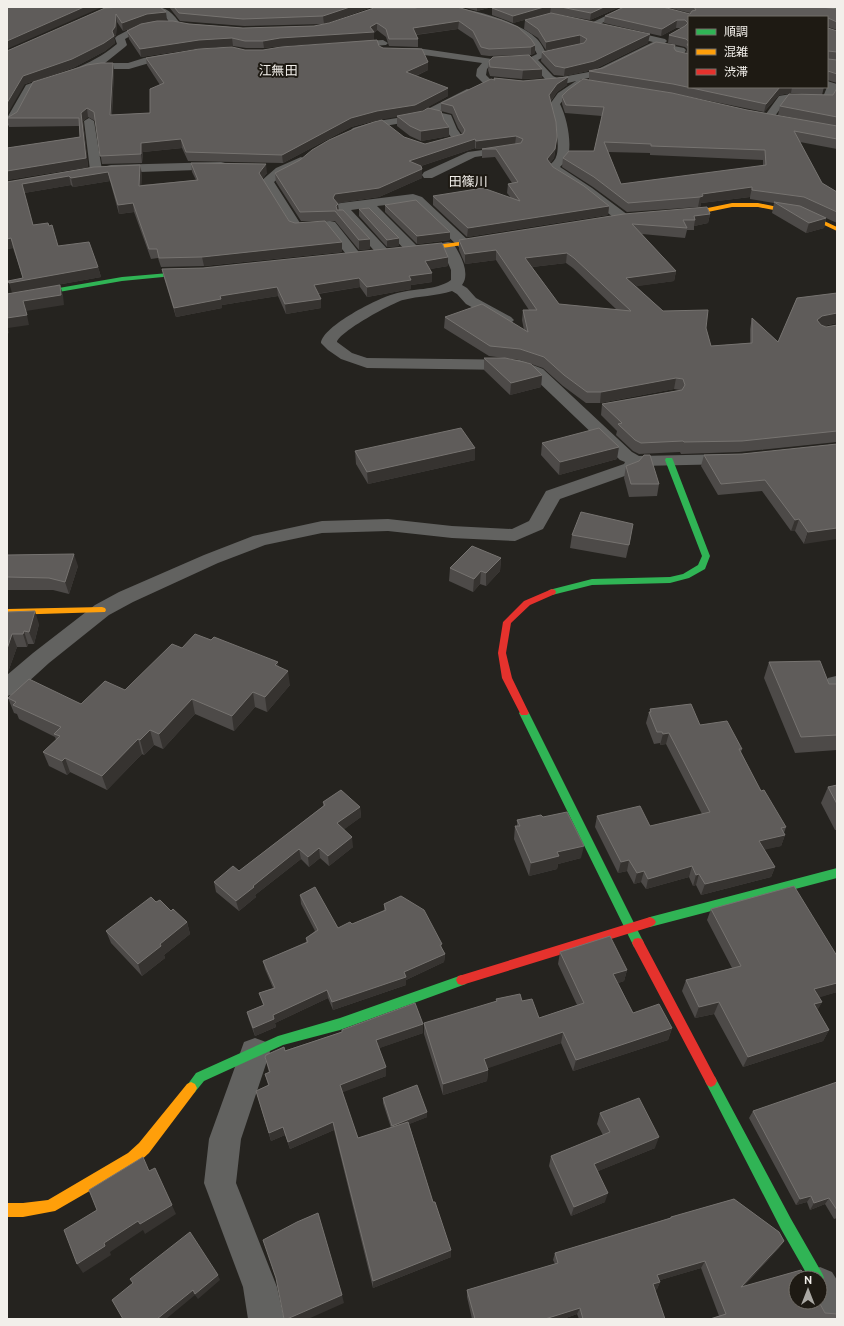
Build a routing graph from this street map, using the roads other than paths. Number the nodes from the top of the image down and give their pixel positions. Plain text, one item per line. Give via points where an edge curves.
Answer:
1 (447, 7) edge
2 (631, 7) edge
3 (828, 7) edge
4 (837, 8) edge
5 (816, 9) edge
6 (120, 11) edge
7 (493, 11) edge
8 (837, 12) edge
9 (476, 16) junction
10 (174, 24) junction
11 (527, 24) edge
12 (184, 26) edge
13 (512, 28) junction
14 (613, 30) junction
15 (376, 34) edge
16 (600, 35) edge
17 (661, 41) junction
18 (383, 42) junction
19 (337, 45) edge
20 (184, 54) edge
21 (688, 58) edge
22 (85, 69) junction
23 (560, 81) junction
24 (580, 83) junction
25 (527, 84) edge
26 (828, 84) edge
27 (594, 85) edge
28 (428, 113) junction
29 (782, 120) edge
30 (89, 121) edge
31 (7, 123) edge
32 (385, 123) junction
33 (395, 131) edge
34 (349, 134) edge
35 (458, 139) junction
36 (419, 145) edge
37 (515, 149) edge
38 (482, 152) junction
39 (308, 155) edge
40 (236, 166) edge
41 (264, 168) edge
42 (286, 169) junction
43 (96, 170) junction
44 (82, 172) edge
45 (428, 175) dead end
46 (367, 203) junction
47 (670, 214) edge
48 (627, 217) joint
49 (608, 220) edge
50 (837, 229) edge
51 (494, 239) edge
52 (464, 244) junction
53 (448, 246) junction
54 (413, 250) junction
55 (391, 253) junction
56 (362, 255) junction
57 (340, 257) edge
58 (204, 272) edge
59 (454, 286) junction
60 (7, 300) edge
61 (509, 322) edge
62 (600, 409) dead end
63 (579, 411) junction
64 (746, 458) edge
65 (669, 460) junction
66 (636, 461) junction
67 (102, 610) junction
68 (7, 612) edge
69 (7, 688) edge
70 (837, 873) edge
71 (630, 927) junction
72 (254, 1052) junction
73 (7, 1210) edge
74 (813, 1270) edge
75 (828, 1298) edge
76 (837, 1314) edge
77 (266, 1319) edge

1 - 9 street
2 - 14 street via 588,25
3 - 4 street
5 - 8 street
6 - 10 street via 144,7 160,8 169,13
7 - 9 street
9 - 13 street
10 - 12 street
10 - 22 street via 139,28 120,38 122,45 105,59
11 - 13 street
13 - 23 street via 527,35 545,54 528,59 549,78
14 - 16 street
14 - 17 street
15 - 18 street
17 - 21 street via 681,50 679,56
17 - 23 street via 597,73
18 - 19 street
18 - 28 street via 384,51 409,51 492,61 482,69 481,76 490,82
20 - 22 street via 129,66
22 - 31 street via 30,87 12,121
23 - 24 street
23 - 25 street
24 - 27 street
24 - 48 street via 562,95 555,104 563,139 562,158 554,167 557,172
26 - 29 street via 833,86 827,100 783,98 764,118
28 - 32 street via 412,119
28 - 35 street via 447,117
30 - 43 street
32 - 33 street
32 - 34 street
35 - 36 street via 425,148
35 - 38 street via 477,147
37 - 38 street
38 - 45 street via 472,154
39 - 42 street
40 - 43 street
41 - 42 street
42 - 56 street via 267,181 296,227 330,225
43 - 44 street
46 - 52 street via 408,198 418,200
46 - 54 street
46 - 55 street via 342,207
47 - 50 street via 758,204 801,212
48 - 49 street
51 - 52 street
52 - 53 street
53 - 54 street
53 - 59 street via 455,259 459,279
54 - 55 street
55 - 56 street
56 - 57 street
58 - 60 street via 157,273
59 - 61 street via 471,301
59 - 63 street via 397,297 335,332 329,343 342,355 367,363 520,365 537,372
62 - 63 street
63 - 66 street via 626,456
64 - 65 street
65 - 66 street
65 - 71 street via 706,556 702,567 686,576 670,580 592,582 557,590 527,603 507,622 502,653 507,678
66 - 67 street via 630,468 553,495 536,525 518,534 452,532 388,525 322,527 298,531 260,540 211,559
67 - 68 street
67 - 69 street
70 - 71 street
71 - 72 street via 464,979 340,1024 282,1040
71 - 74 street
72 - 73 street via 200,1077 144,1148 133,1158 50,1206
72 - 77 street via 226,1138 220,1183 260,1287
75 - 76 street

